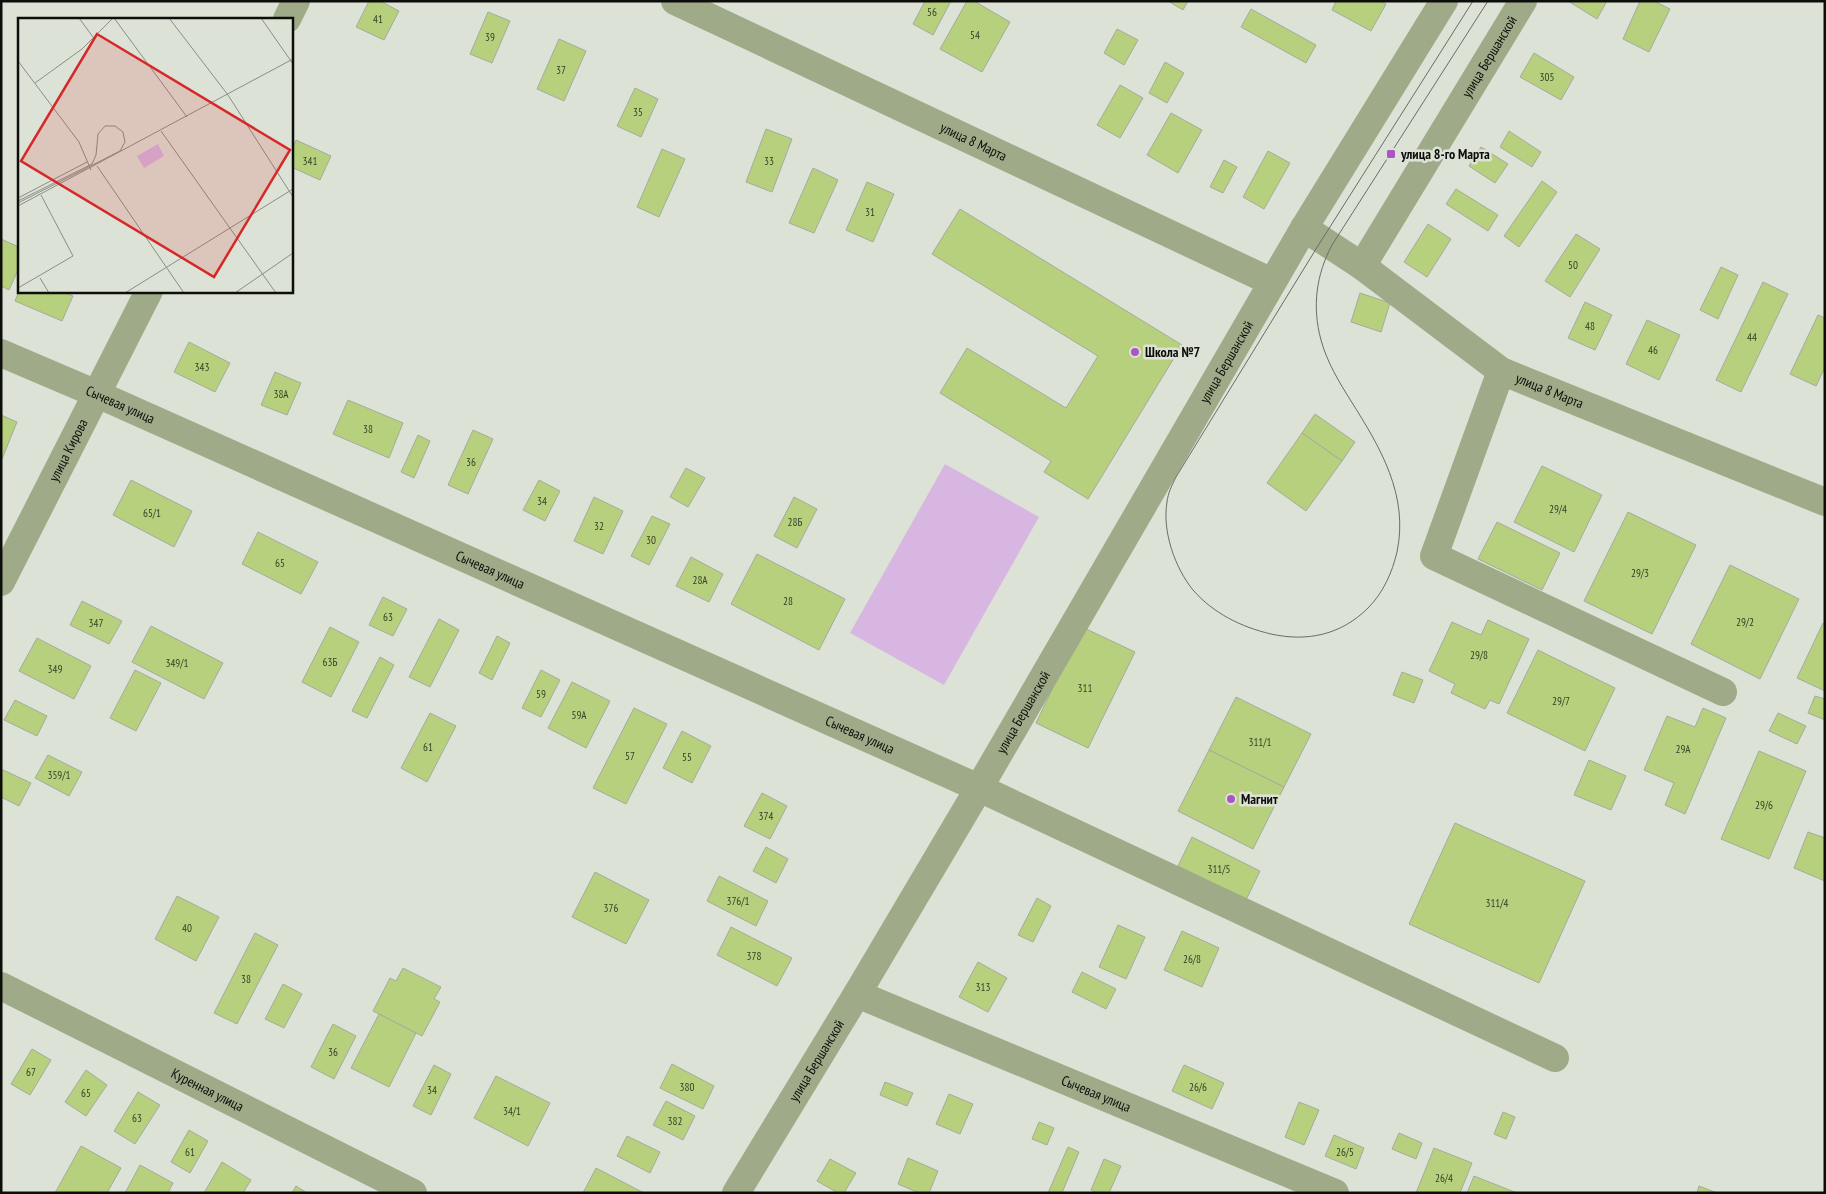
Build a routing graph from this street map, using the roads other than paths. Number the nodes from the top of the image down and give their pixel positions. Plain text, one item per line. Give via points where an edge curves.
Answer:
1 (296, 1) edge
2 (674, 1) edge
3 (1444, 1) edge
4 (1523, 1) edge
5 (288, 18) edge
6 (1304, 228) junction
7 (1362, 266) junction
8 (1272, 282) junction
9 (148, 292) edge
10 (1, 353) edge
11 (1501, 371) junction
12 (97, 394) junction
13 (1825, 502) edge
14 (1, 582) edge
15 (1723, 692) dead end
16 (979, 788) junction
17 (1, 986) edge
18 (857, 994) junction
19 (1555, 1058) dead end
20 (413, 1193) edge
21 (736, 1193) edge
22 (1335, 1193) edge

1 - 5 street
2 - 8 street, улица 8 Марта
3 - 6 street, улица Бершанской
4 - 7 street, улица Бершанской
6 - 7 street, улица 8 Марта
6 - 8 street, улица Бершанской
7 - 11 street, улица 8 Марта
8 - 16 street, улица Бершанской
9 - 12 street, улица Кирова
10 - 12 street, Сычевая улица
11 - 13 street, улица 8 Марта
11 - 15 street via 1434,556
12 - 14 street, улица Кирова
12 - 16 street, Сычевая улица
16 - 18 street, улица Бершанской
16 - 19 street, Сычевая улица
17 - 20 street, Куренная улица
18 - 21 street, улица Бершанской
18 - 22 street, Сычевая улица

